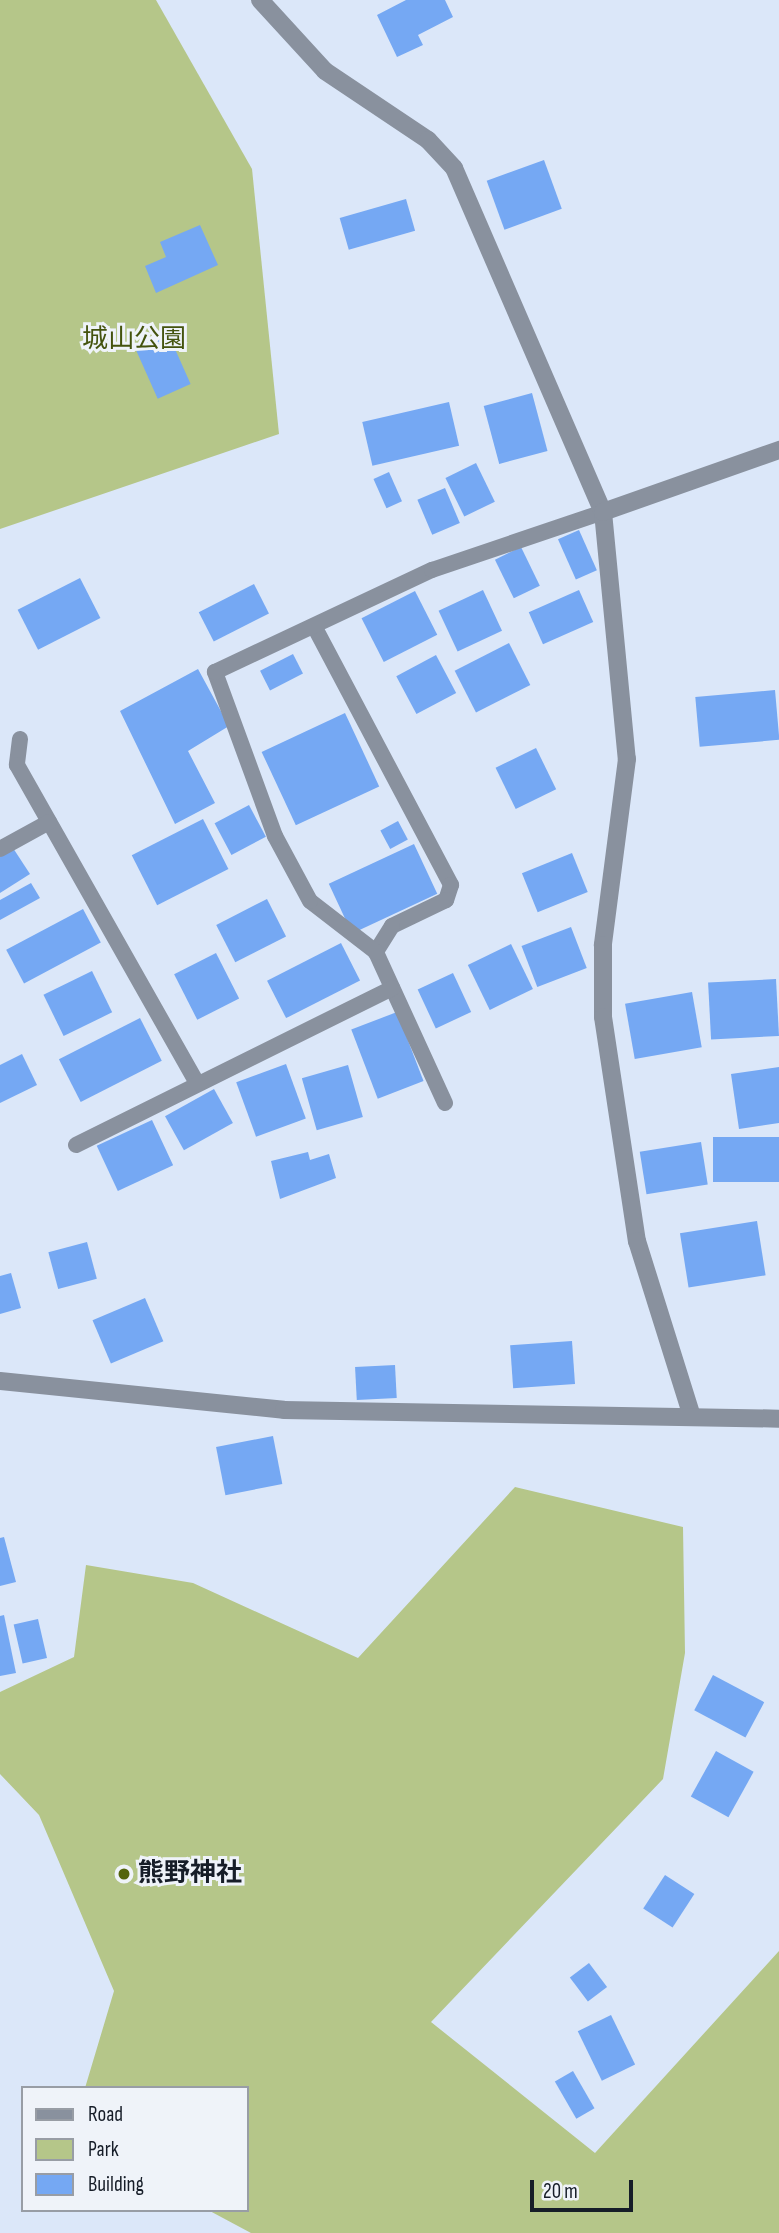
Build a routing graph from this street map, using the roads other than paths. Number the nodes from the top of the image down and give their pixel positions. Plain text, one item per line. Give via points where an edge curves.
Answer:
1 (260, 0) edge
2 (779, 450) edge
3 (603, 512) junction
4 (314, 626) junction
5 (20, 740) dead end
6 (48, 822) junction
7 (0, 849) edge
8 (376, 952) junction
9 (392, 988) junction
10 (196, 1082) junction
11 (445, 1103) dead end
12 (76, 1145) dead end
13 (0, 1381) edge
14 (692, 1417) junction
15 (779, 1419) edge

1 - 3 street via 325,71 428,141 454,167
2 - 3 street
3 - 4 lane via 432,570
3 - 14 street via 627,760 603,945 603,1017 637,1241
4 - 8 lane via 451,885 446,900 392,926
4 - 8 lane via 215,672 275,836 310,901
5 - 6 lane via 17,765
6 - 7 lane
6 - 10 lane
8 - 9 lane
9 - 10 lane
9 - 11 lane
10 - 12 lane
13 - 14 street via 284,1410
14 - 15 street

